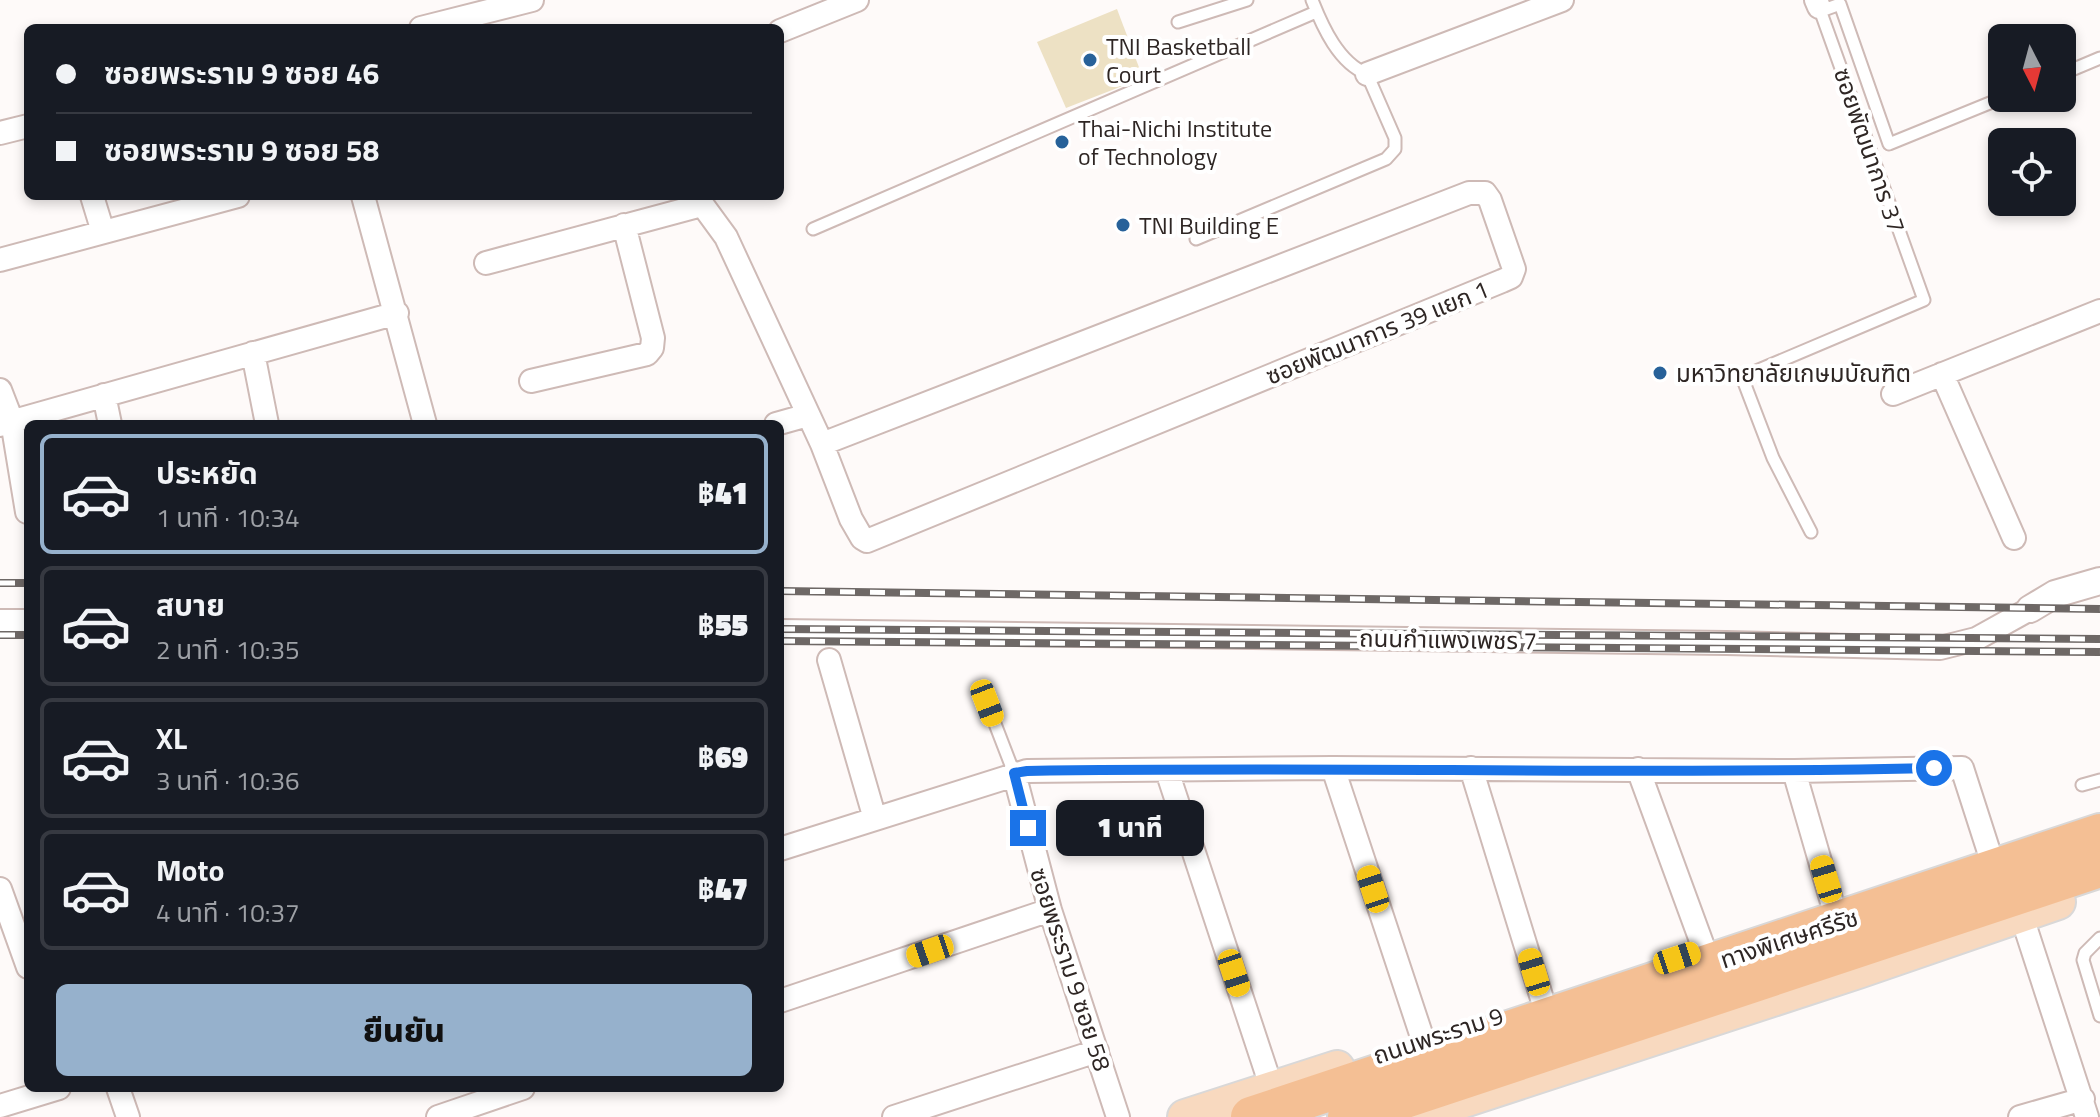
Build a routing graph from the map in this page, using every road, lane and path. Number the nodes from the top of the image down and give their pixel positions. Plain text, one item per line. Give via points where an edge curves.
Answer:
1 (532, 0) edge
2 (857, 0) edge
3 (1247, 0) edge
4 (1312, 0) edge
5 (1562, 0) edge
6 (1818, 6) edge
7 (1316, 12) junction
8 (1178, 22) dead end
9 (437, 24) edge
10 (784, 29) edge
11 (2100, 58) edge
12 (2076, 68) edge
13 (1367, 74) junction
14 (1988, 104) edge
15 (24, 127) edge
16 (0, 133) edge
17 (93, 200) edge
18 (223, 200) edge
19 (364, 200) edge
20 (699, 200) edge
21 (624, 225) junction
22 (813, 229) dead end
23 (103, 232) junction
24 (1196, 239) dead end
25 (0, 260) edge
26 (486, 263) dead end
27 (2100, 311) edge
28 (397, 313) junction
29 (253, 353) junction
30 (1942, 374) junction
31 (531, 381) dead end
32 (0, 390) edge
33 (1893, 394) dead end
34 (104, 395) junction
35 (808, 415) junction
36 (109, 420) edge
37 (266, 420) edge
38 (424, 420) edge
39 (784, 422) edge
40 (6, 423) edge
41 (822, 444) junction
42 (24, 499) edge
43 (1811, 532) dead end
44 (2014, 538) dead end
45 (2100, 581) edge
46 (2030, 609) joint
47 (0, 621) edge
48 (24, 621) edge
49 (784, 631) edge
50 (829, 660) dead end
51 (987, 703) dead end
52 (1333, 768) junction
53 (1471, 768) junction
54 (1638, 769) junction
55 (1167, 771) junction
56 (1794, 771) junction
57 (1014, 773) junction
58 (2100, 780) edge
59 (2082, 785) dead end
60 (2100, 814) edge
61 (875, 819) junction
62 (2100, 834) edge
63 (784, 848) edge
64 (1989, 852) junction
65 (2100, 867) edge
66 (2100, 887) edge
67 (0, 889) edge
68 (1833, 906) junction
69 (1050, 910) junction
70 (2021, 914) junction
71 (2100, 938) edge
72 (1704, 949) junction
73 (24, 956) edge
74 (784, 1000) edge
75 (1543, 1002) junction
76 (2100, 1016) edge
77 (1423, 1040) junction
78 (1097, 1051) junction
79 (46, 1092) edge
80 (119, 1092) edge
81 (511, 1092) edge
82 (1261, 1103) edge
83 (0, 1106) edge
84 (2085, 1108) edge
85 (128, 1117) edge
86 (438, 1117) edge
87 (894, 1117) edge
88 (1118, 1117) edge
89 (1185, 1117) edge
90 (1348, 1117) edge
91 (1412, 1117) edge
92 (2020, 1117) edge

1 - 9 street
2 - 10 street
3 - 8 lane
4 - 7 lane
5 - 13 street
6 - 14 lane via 1840,4 1889,144
6 - 43 lane, ซอยพัฒนาการ 37 via 1924,300 1742,377 1773,458
7 - 13 lane via 1339,53 1353,69
7 - 22 lane
11 - 12 lane
13 - 24 lane via 1395,138 1393,155
15 - 16 street
17 - 23 street
18 - 23 street
19 - 28 street
20 - 21 street
20 - 35 street, ซอยพัฒนาการ 39 แยก 1 via 726,237
21 - 26 street
21 - 31 street via 652,348 647,354
23 - 25 street
27 - 30 street
28 - 29 street
28 - 38 street
29 - 34 street
29 - 37 street
30 - 33 street
30 - 44 street
32 - 40 street
34 - 36 street
34 - 40 street
35 - 39 street
35 - 41 street, ซอยพัฒนาการ 39 แยก 1
40 - 42 street
41 - 41 street, ซอยพัฒนาการ 39 แยก 1 via 1469,193 1485,193 1490,200 1514,269 1502,281 873,540 862,538 851,519
45 - 46 street, ถนนกำแพงเพชร 7 via 2055,594
46 - 49 street, ถนนกำแพงเพชร 7 via 1976,639 1940,648
47 - 48 street
50 - 61 street
51 - 57 lane
52 - 53 street
52 - 55 street
52 - 77 street
53 - 54 street
53 - 75 street
54 - 56 street
54 - 72 street
55 - 57 street
55 - 82 street
56 - 64 street via 1962,768
56 - 68 street
57 - 61 street
57 - 69 street, ซอยพระราม 9 ซอย 58
58 - 59 lane
60 - 64 main road, ถนนพระราม 9
61 - 63 street
62 - 82 highway, ทางพิเศษศรีรัช
64 - 68 main road, ถนนพระราม 9
65 - 90 highway, ทางพิเศษศรีรัช
66 - 70 main road
67 - 73 street
68 - 72 main road, ถนนพระราม 9
69 - 74 street
69 - 78 street, ซอยพระราม 9 ซอย 58
70 - 84 street
70 - 91 main road
71 - 76 lane via 2083,960
72 - 75 main road, ถนนพระราม 9
75 - 77 main road, ถนนพระราม 9
77 - 82 main road, ถนนพระราม 9
78 - 87 street
78 - 88 street, ซอยพระราม 9 ซอย 58
79 - 83 street
80 - 85 street
81 - 86 street
82 - 89 main road, ถนนพระราม 9
84 - 92 street

